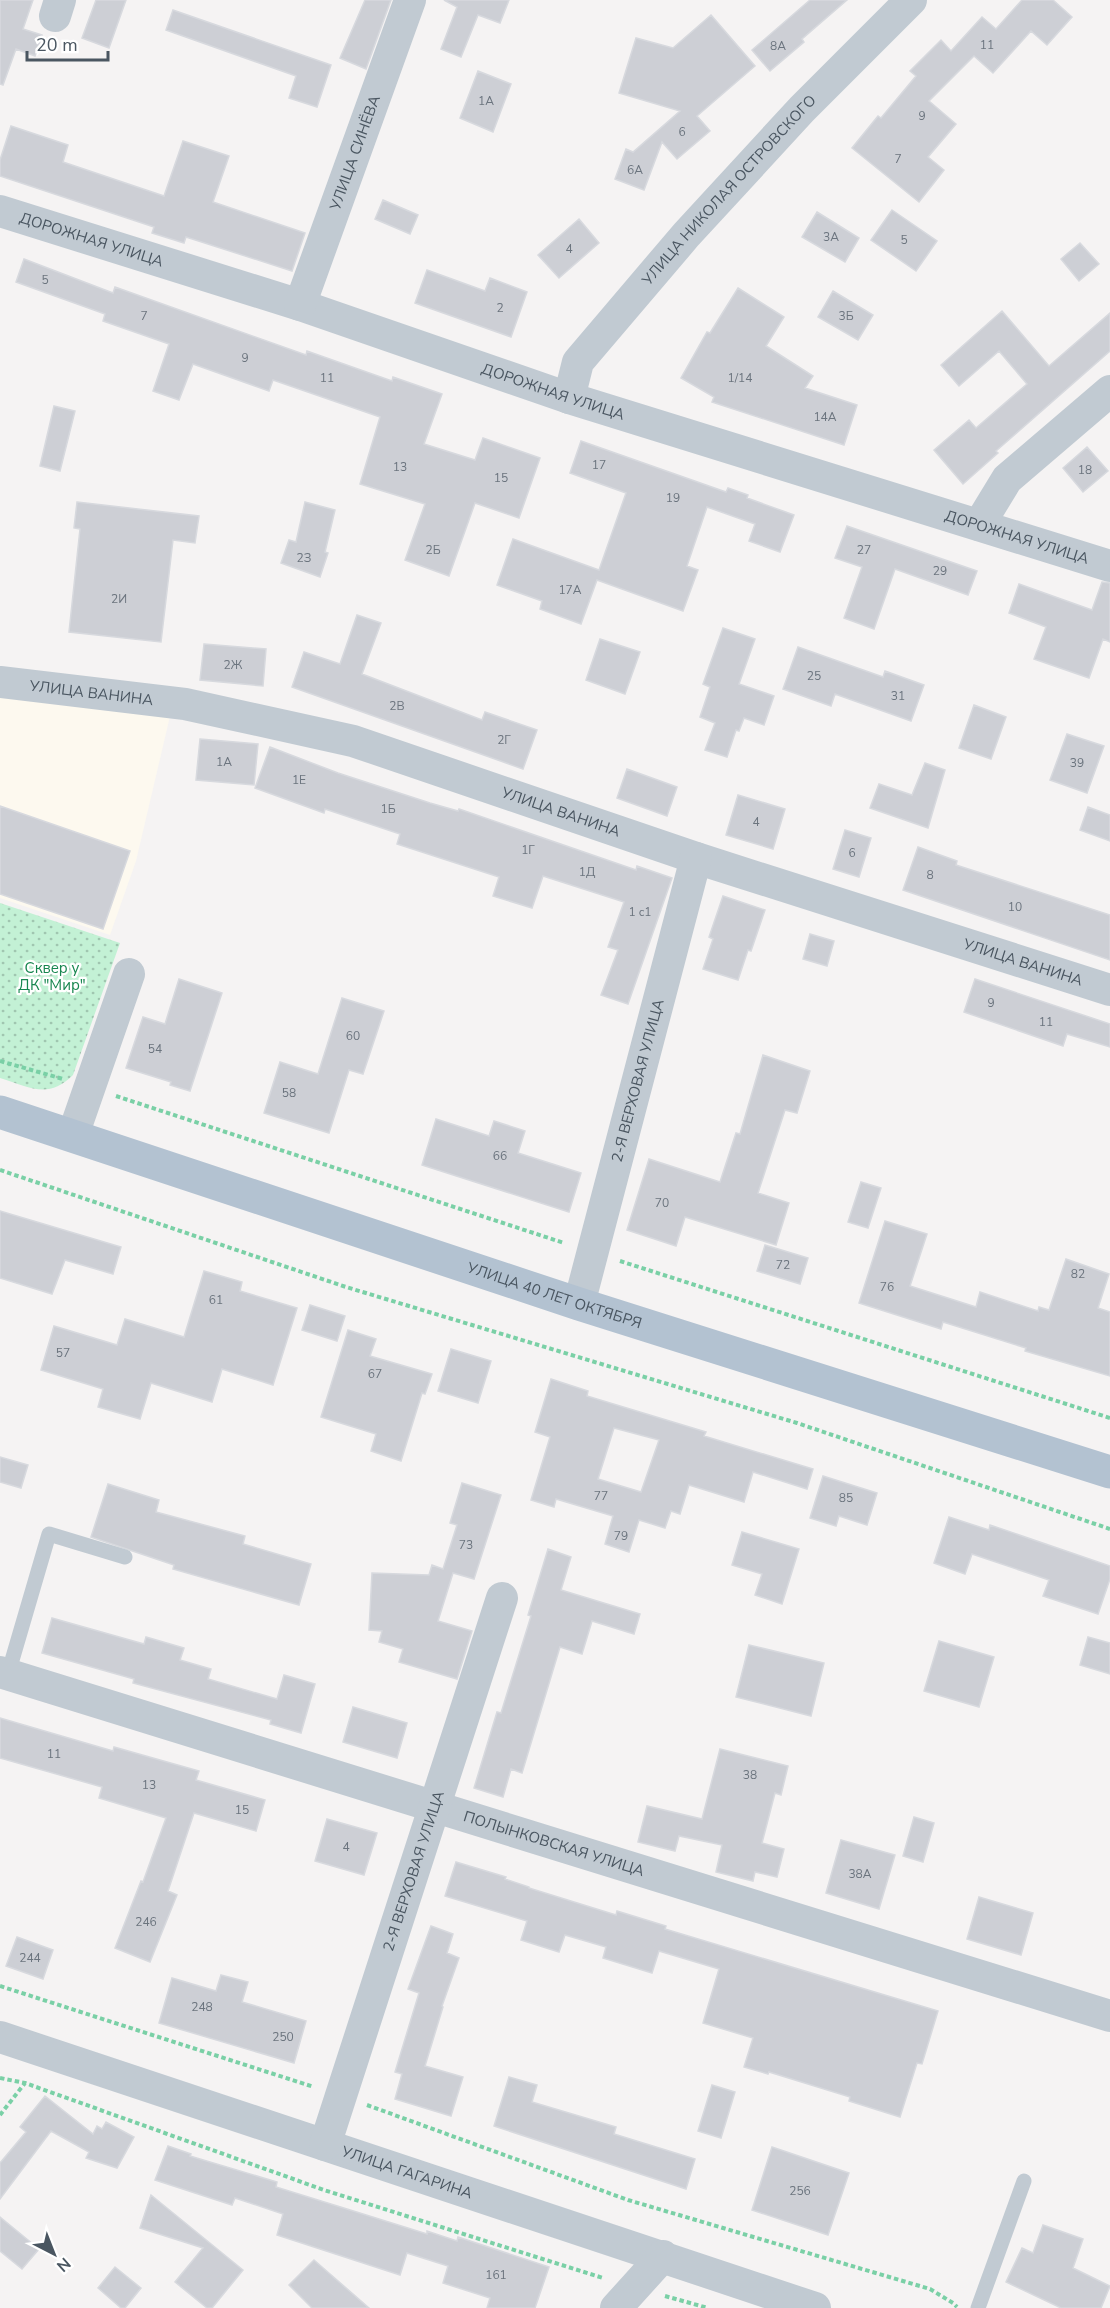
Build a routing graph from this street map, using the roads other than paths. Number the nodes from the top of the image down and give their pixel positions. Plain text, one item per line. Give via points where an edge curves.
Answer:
1 (410, 0) edge
2 (911, 0) edge
3 (0, 211) edge
4 (300, 305) junction
5 (1110, 391) edge
6 (569, 398) junction
7 (979, 525) junction
8 (1110, 566) edge
9 (0, 682) edge
10 (696, 858) junction
11 (129, 974) dead end
12 (1110, 990) edge
13 (0, 1112) edge
14 (73, 1135) junction
15 (579, 1304) junction
16 (1110, 1472) edge
17 (125, 1557) dead end
18 (502, 1598) dead end
19 (4, 1673) edge
20 (435, 1808) junction
21 (1110, 2016) edge
22 (0, 2037) edge
23 (326, 2145) junction
24 (1024, 2181) dead end
25 (663, 2256) junction
26 (625, 2298) edge
27 (815, 2308) edge
28 (978, 2308) edge

1 - 4 street, УЛИЦА СИНЁВА
2 - 6 street, УЛИЦА НИКОЛАЯ ОСТРОВСКОГО via 802,109 686,235 578,362
3 - 4 street, ДОРОЖНАЯ УЛИЦА
4 - 6 street, ДОРОЖНАЯ УЛИЦА
5 - 7 street via 1007,479
6 - 7 street, ДОРОЖНАЯ УЛИЦА
7 - 8 street, ДОРОЖНАЯ УЛИЦА
9 - 10 street, УЛИЦА ВАНИНА via 185,704 353,741
10 - 12 street, УЛИЦА ВАНИНА
10 - 15 street, 2-Я ВЕРХОВАЯ УЛИЦА
11 - 14 street
13 - 14 main road, УЛИЦА 40 ЛЕТ ОКТЯБРЯ
14 - 15 main road, УЛИЦА 40 ЛЕТ ОКТЯБРЯ
15 - 16 main road, УЛИЦА 40 ЛЕТ ОКТЯБРЯ
17 - 19 lane via 49,1534
18 - 20 street, 2-Я ВЕРХОВАЯ УЛИЦА
19 - 20 street, ПОЛЫНКОВСКАЯ УЛИЦА
20 - 21 street, ПОЛЫНКОВСКАЯ УЛИЦА
20 - 23 street, 2-Я ВЕРХОВАЯ УЛИЦА
22 - 23 street, УЛИЦА ГАГАРИНА
23 - 25 street, УЛИЦА ГАГАРИНА
24 - 28 lane
25 - 26 street
25 - 27 street, УЛИЦА ГАГАРИНА

